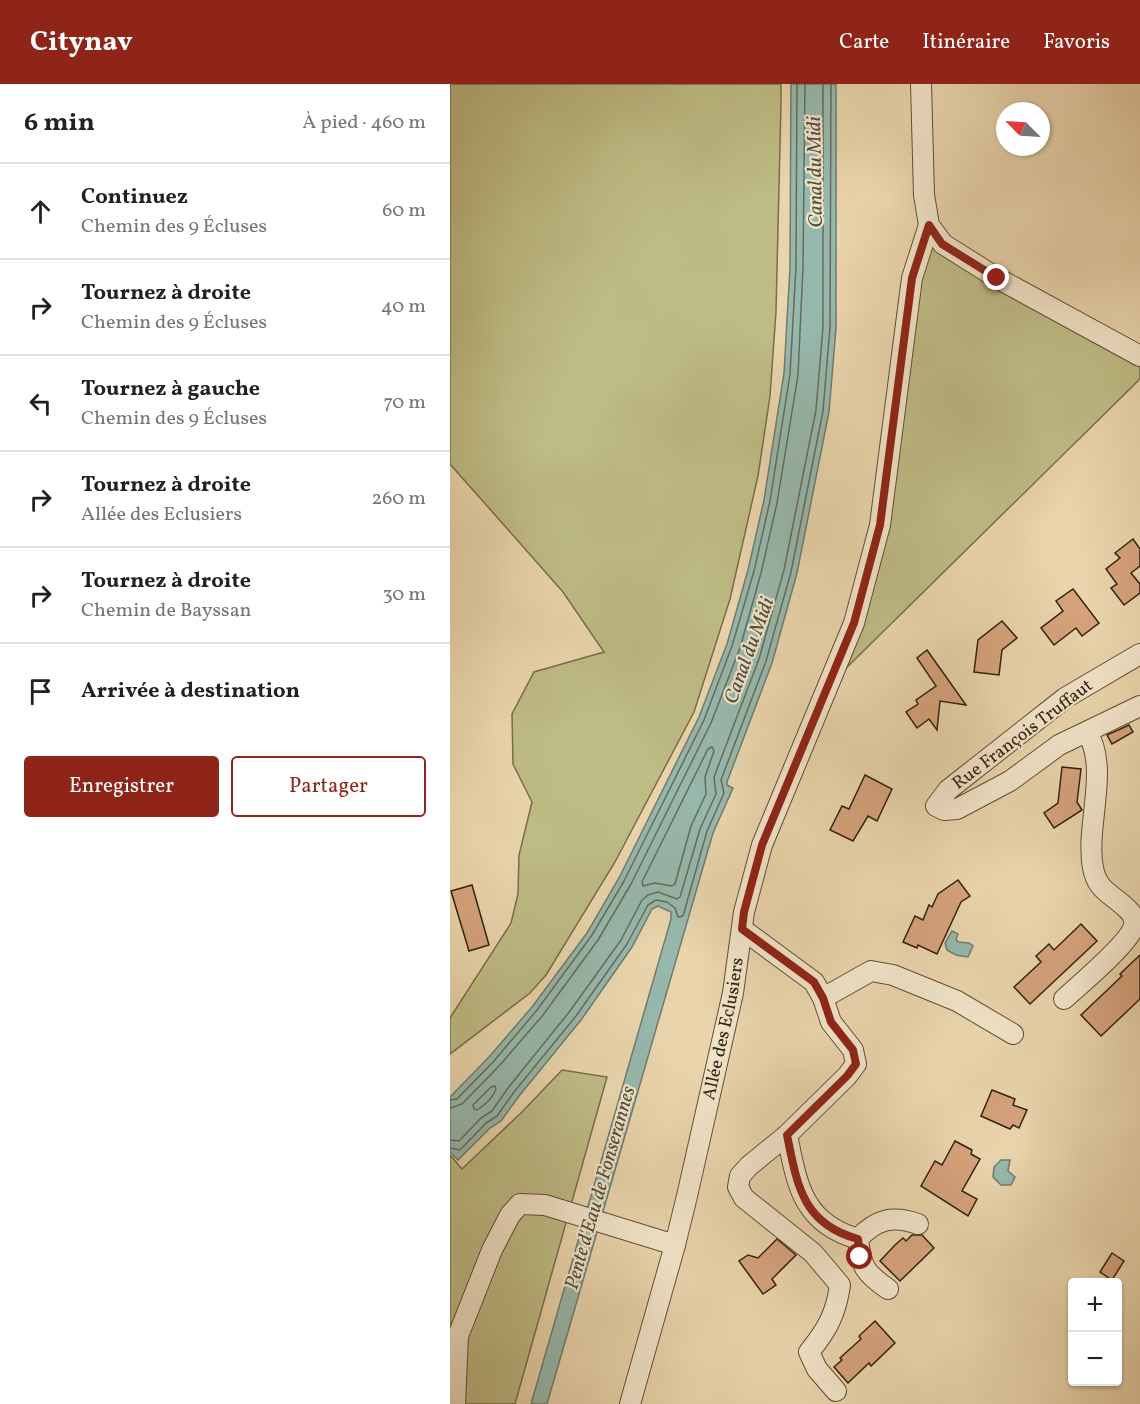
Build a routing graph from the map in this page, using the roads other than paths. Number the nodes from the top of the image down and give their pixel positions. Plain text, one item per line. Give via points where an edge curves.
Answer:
1 (921, 84) edge
2 (929, 225) junction
3 (1140, 357) edge
4 (1140, 654) edge
5 (1140, 706) edge
6 (1087, 732) junction
7 (742, 929) junction
8 (823, 998) junction
9 (1064, 999) dead end
10 (1012, 1034) dead end
11 (787, 1135) junction
12 (918, 1224) dead end
13 (858, 1239) junction
14 (675, 1245) junction
15 (888, 1289) dead end
16 (836, 1391) dead end
17 (455, 1404) edge
18 (630, 1404) edge

1 - 2 street via 924,195
2 - 3 street via 942,244 988,273
2 - 7 street, Allée des Eclusiers via 912,278 880,525 854,623 762,845
4 - 6 street, Rue François Truffaut via 1065,699 948,790 936,806 957,809
5 - 6 street, Rue François Truffaut
6 - 9 street, Rue François Truffaut via 1097,766 1091,840 1094,870 1100,885 1132,915 1134,925 1127,939
7 - 8 street via 814,982
7 - 14 street, Allée des Eclusiers via 734,993
8 - 10 street via 871,971 893,975 957,1001
8 - 11 street via 831,1022 853,1050 856,1064
11 - 13 street via 800,1192 816,1215 838,1233
11 - 16 street via 749,1166 740,1176 738,1187 744,1198 813,1253 840,1285 837,1307 824,1334 809,1352 817,1370
12 - 13 street via 902,1218 884,1221 868,1227
13 - 15 street via 860,1257 869,1276
14 - 17 street via 545,1205 520,1204 492,1250 458,1336
14 - 18 street, Allée des Eclusiers

